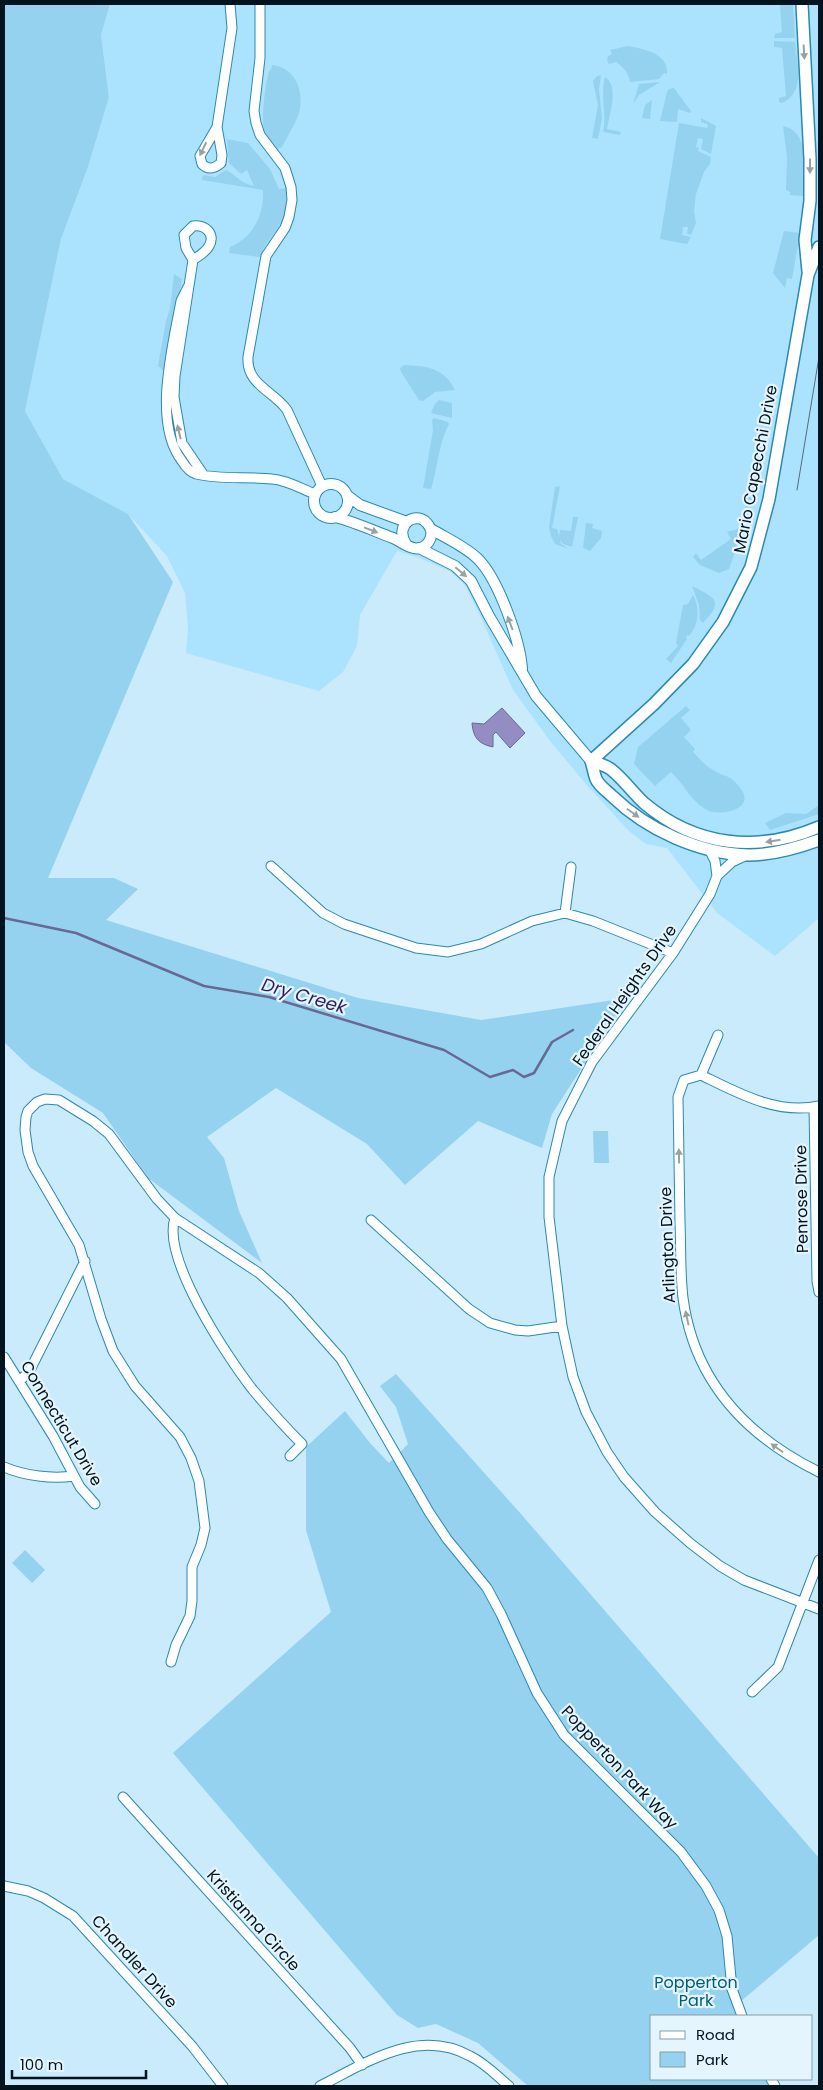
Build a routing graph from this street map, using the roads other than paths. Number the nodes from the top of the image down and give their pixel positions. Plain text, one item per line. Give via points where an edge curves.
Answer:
1 (230, 4) edge
2 (260, 4) edge
3 (802, 4) edge
4 (216, 127) dead end
5 (819, 247) edge
6 (193, 260) dead end
7 (808, 275) junction
8 (319, 490) junction
9 (348, 496) junction
10 (335, 517) junction
11 (405, 532) junction
12 (432, 532) junction
13 (421, 548) junction
14 (522, 670) junction
15 (591, 761) junction
16 (819, 827) edge
17 (819, 840) edge
18 (709, 849) junction
19 (749, 855) junction
20 (271, 866) dead end
21 (571, 868) dead end
22 (717, 876) junction
23 (565, 913) junction
24 (673, 953) junction
25 (718, 1036) dead end
26 (702, 1075) junction
27 (817, 1106) edge
28 (175, 1218) junction
29 (371, 1220) dead end
30 (85, 1261) junction
31 (819, 1292) edge
32 (562, 1326) junction
33 (4, 1357) edge
34 (20, 1382) junction
35 (290, 1456) dead end
36 (4, 1467) edge
37 (819, 1472) edge
38 (74, 1476) junction
39 (95, 1504) dead end
40 (819, 1560) edge
41 (802, 1603) junction
42 (819, 1609) edge
43 (171, 1662) dead end
44 (752, 1692) dead end
45 (123, 1797) dead end
46 (4, 1886) edge
47 (742, 2015) edge
48 (362, 2065) junction
49 (223, 2086) edge
50 (320, 2086) edge
51 (510, 2086) edge

1 - 4 street via 232,28
2 - 8 street via 260,58 254,111 263,139 285,168 292,200 285,228 266,256 248,362 256,382 287,410
3 -> 7 main road, Mario Capecchi Drive via 810,159 810,201 805,240
5 - 7 main road, Mario Capecchi Drive
6 - 8 street via 188,287 181,301 166,391 171,440 178,457 190,471 216,478 274,479
7 - 15 main road, Mario Capecchi Drive via 770,490 751,567 723,622 693,664
8 - 9 street via 331,483 337,484
8 - 10 street via 315,506 327,517
9 - 10 street via 347,508
9 - 11 street
10 -> 11 street
11 - 12 street via 416,518 429,524
11 - 13 street
12 - 13 street via 428,543
14 -> 12 street via 516,639 487,570 470,552
13 -> 14 street via 466,575
14 - 15 street via 544,707
16 -> 15 main road via 766,843 717,840 681,827 658,814 610,768
15 -> 18 main road via 597,780 626,809 668,834
17 - 19 main road via 781,851
18 - 19 main road
18 - 22 street
19 - 22 street, Federal Heights Drive via 732,862
20 - 23 street via 301,895 344,924 416,948 448,952 481,944 532,921
21 - 23 street
22 - 24 street, Federal Heights Drive via 710,894
23 - 24 street via 593,920
24 - 32 street, Federal Heights Drive via 592,1062 562,1121 549,1177 549,1217
25 - 26 street
26 - 27 street via 744,1096 772,1105
37 -> 26 street, Arlington Drive via 768,1442 734,1412 711,1380 694,1344 682,1283 678,1097 684,1080
27 - 31 street, Penrose Drive
28 - 30 street, Popperton Park Way via 102,1128 60,1100 38,1102 28,1111 25,1123 30,1159 76,1238
28 - 35 street via 173,1243 197,1302 222,1346 253,1389 302,1444
28 - 47 street, Popperton Park Way via 275,1286 333,1349 429,1512 487,1588 549,1714 564,1735 686,1858 706,1886 719,1910 727,1936 732,1989
29 - 32 street via 485,1320 515,1330
30 - 34 street via 30,1370
30 - 43 street, Popperton Park Way via 113,1351 135,1386 180,1437 191,1458 201,1492 205,1528 192,1567 192,1609
32 - 41 street, Federal Heights Drive via 586,1412 624,1477 655,1512 720,1566 744,1580
33 - 34 street, Connecticut Drive
34 - 38 street, Connecticut Drive
36 - 38 street via 61,1478
38 - 39 street, Connecticut Drive
40 - 41 street
41 - 42 street, Federal Heights Drive
41 - 44 street via 778,1667
45 - 48 street, Kristianna Circle
46 - 49 street, Chandler Drive via 44,1898 73,1916 192,2046
48 - 50 street
48 - 51 street via 400,2048 435,2045 471,2056

